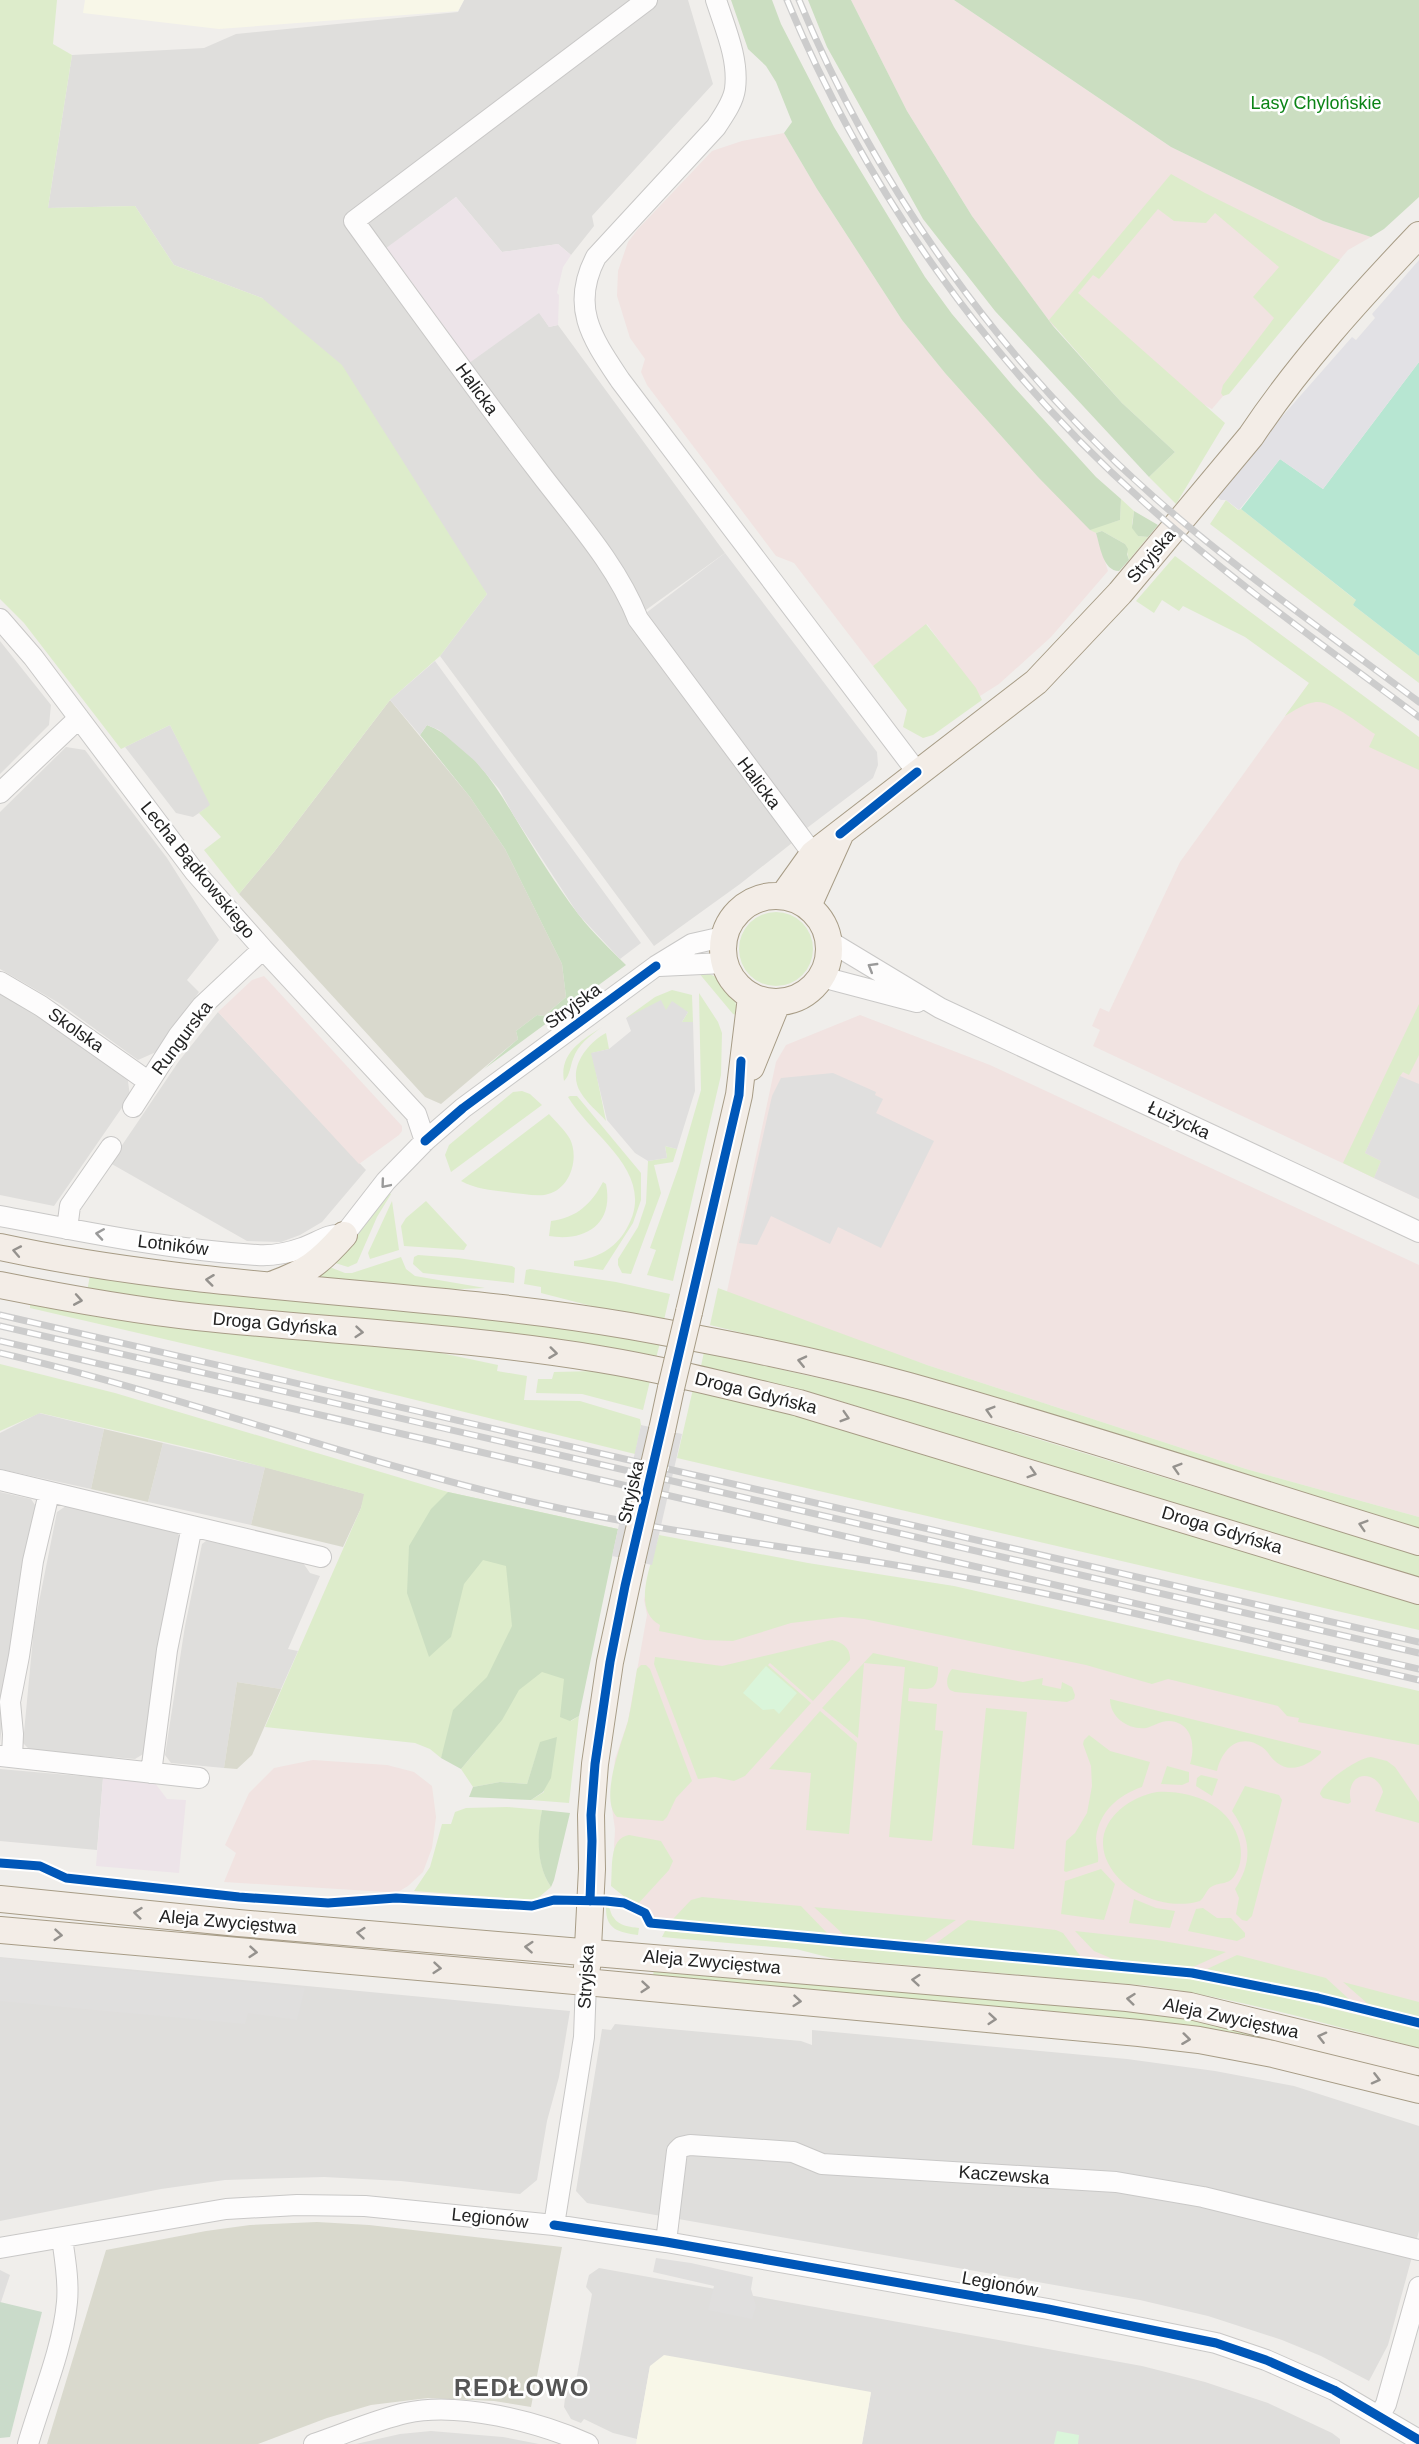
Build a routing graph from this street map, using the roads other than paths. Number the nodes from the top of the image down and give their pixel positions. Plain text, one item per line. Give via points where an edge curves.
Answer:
1 (647, 0) edge
2 (716, 0) edge
3 (1419, 235) edge
4 (0, 619) edge
5 (79, 718) junction
6 (917, 772) junction
7 (0, 793) edge
8 (840, 834) junction
9 (813, 854) junction
10 (783, 896) junction
11 (808, 906) junction
12 (723, 937) junction
13 (829, 941) junction
14 (263, 949) junction
15 (724, 963) junction
16 (656, 966) junction
17 (822, 977) junction
18 (0, 982) edge
19 (751, 997) junction
20 (777, 1003) junction
21 (940, 1008) junction
22 (149, 1082) junction
23 (739, 1095) junction
24 (133, 1107) dead end
25 (425, 1141) junction
26 (111, 1147) dead end
27 (0, 1216) edge
28 (67, 1229) junction
29 (1419, 1232) edge
30 (344, 1235) junction
31 (0, 1247) edge
32 (0, 1285) edge
33 (268, 1286) junction
34 (0, 1480) edge
35 (49, 1493) junction
36 (192, 1526) junction
37 (1419, 1542) edge
38 (321, 1557) dead end
39 (1419, 1591) edge
40 (6, 1757) edge
41 (151, 1773) junction
42 (200, 1778) dead end
43 (0, 1899) edge
44 (0, 1930) edge
45 (588, 1951) junction
46 (586, 1982) junction
47 (1419, 2062) edge
48 (1419, 2090) edge
49 (554, 2225) junction
50 (62, 2238) junction
51 (666, 2242) junction
52 (0, 2248) edge
53 (1419, 2250) edge
54 (1419, 2287) edge
55 (1380, 2415) junction
56 (1419, 2440) edge
57 (28, 2444) edge
58 (315, 2444) edge
59 (588, 2444) edge

1 - 9 street, Halicka via 354,221 576,520 627,591 638,619
2 - 6 street via 735,69 735,90 728,109 716,127 596,257 587,273 583,307 600,349 620,380
3 - 6 main road, Stryjska via 1309,358 1251,436 1088,628 1006,708
4 - 5 street, Lecha Bądkowskiego
5 - 7 street
5 - 14 street, Lecha Bądkowskiego via 194,871
6 - 8 main road, Stryjska
8 - 9 main road, Stryjska
8 - 11 main road, Stryjska
9 - 10 main road, Stryjska
10 - 11 main road
10 - 12 main road via 763,897 745,905 731,919
11 - 13 main road via 822,922
12 - 15 main road
12 - 16 street, Stryjska via 692,944
13 - 17 main road
21 -> 13 street, Łużycka
14 - 22 street, Rungurska via 202,1006
14 - 25 street, Lecha Bądkowskiego via 416,1114
15 - 16 street
15 - 19 main road via 739,989
16 - 25 street, Stryjska via 472,1101
17 - 20 main road via 810,991
17 - 21 street, Łużycka
18 - 22 street, Skolska
19 - 20 main road
19 - 23 main road, Stryjska
20 - 23 main road, Stryjska
21 - 29 street, Łużycka
22 - 24 street, Rungurska
23 - 45 main road, Stryjska, bridge via 610,1662 591,1815
25 -> 30 street, Stryjska via 386,1181
26 - 28 street via 70,1206
27 - 28 street, Lotników
30 -> 28 street, Lotników via 333,1233 282,1254 258,1255
30 - 33 main road via 321,1260 294,1277
33 -> 31 main road, Droga Gdyńska via 118,1269
32 -> 39 main road, Droga Gdyńska via 196,1317 598,1359 704,1380 799,1402
37 -> 33 main road, Droga Gdyńska via 907,1386 753,1349 518,1310
34 - 35 street
35 - 36 street
35 - 40 street via 33,1561 10,1702 13,1734
36 - 38 street
36 - 41 street via 167,1650
40 - 41 street
41 - 42 street
45 -> 43 main road, Aleja Zwycięstwa
44 -> 46 main road, Aleja Zwycięstwa
45 - 46 main road, Stryjska
47 -> 45 main road, Aleja Zwycięstwa via 1191,2006
46 -> 48 main road, Aleja Zwycięstwa via 1199,2040
46 - 49 street, Stryjska via 584,2037
49 - 50 street, Legionów via 365,2206 297,2205 226,2209
49 - 51 street, Legionów
50 - 52 street, Legionów
50 - 57 street via 67,2302
51 - 53 street, Kaczewska via 677,2151 690,2145 793,2152 822,2164 1116,2182 1203,2197
51 - 55 street, Legionów via 1196,2338 1289,2369
54 - 55 street
55 - 56 street, Legionów
58 - 59 street via 405,2413 422,2411 525,2420

